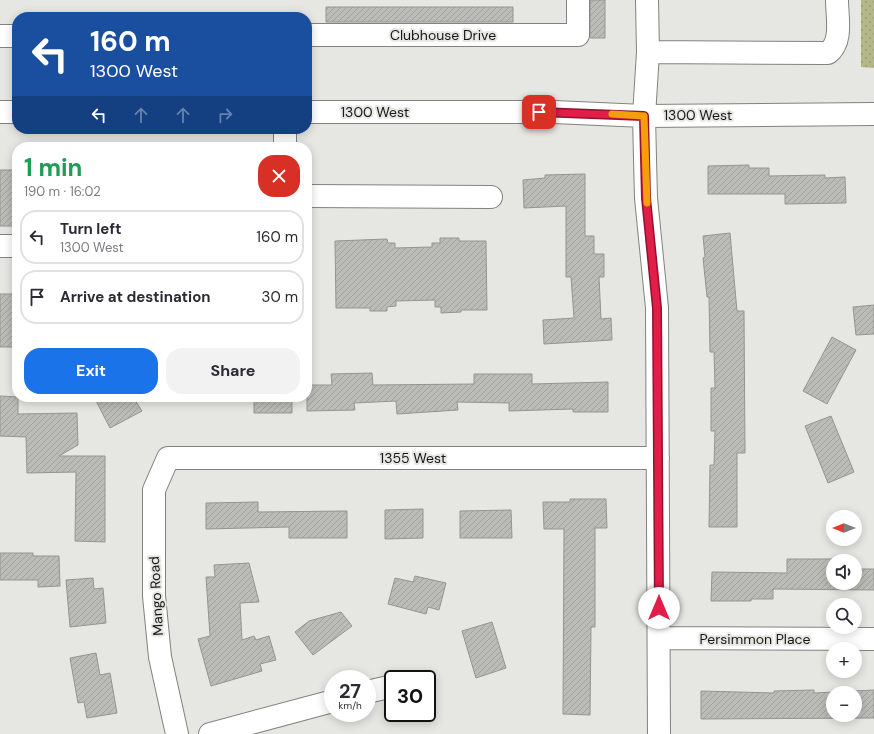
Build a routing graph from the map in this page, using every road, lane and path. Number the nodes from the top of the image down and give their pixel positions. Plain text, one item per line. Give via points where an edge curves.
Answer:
1 (578, 0) edge
2 (647, 0) edge
3 (837, 0) edge
4 (312, 35) edge
5 (0, 36) edge
6 (12, 36) edge
7 (648, 52) junction
8 (0, 112) edge
9 (12, 112) edge
10 (312, 112) edge
11 (874, 114) edge
12 (644, 116) junction
13 (312, 196) edge
14 (491, 197) dead end
15 (0, 246) edge
16 (12, 246) edge
17 (168, 458) joint
18 (658, 458) junction
19 (659, 638) junction
20 (874, 639) edge
21 (324, 704) edge
22 (177, 734) edge
23 (210, 734) edge
24 (659, 734) edge

1 - 4 street, Clubhouse Drive via 578,35
2 - 7 street
3 - 7 street via 837,41 835,48 828,53
5 - 6 street
7 - 12 street
8 - 9 street
10 - 12 street, 1300 West via 554,112
11 - 12 street, 1300 West
12 - 18 street via 646,198 657,308
13 - 14 street
15 - 16 street
17 - 18 street, 1355 West
17 - 22 street, Mango Road via 154,490 154,596 160,657
18 - 19 street
19 - 20 street, Persimmon Place
19 - 24 street
21 - 23 street

